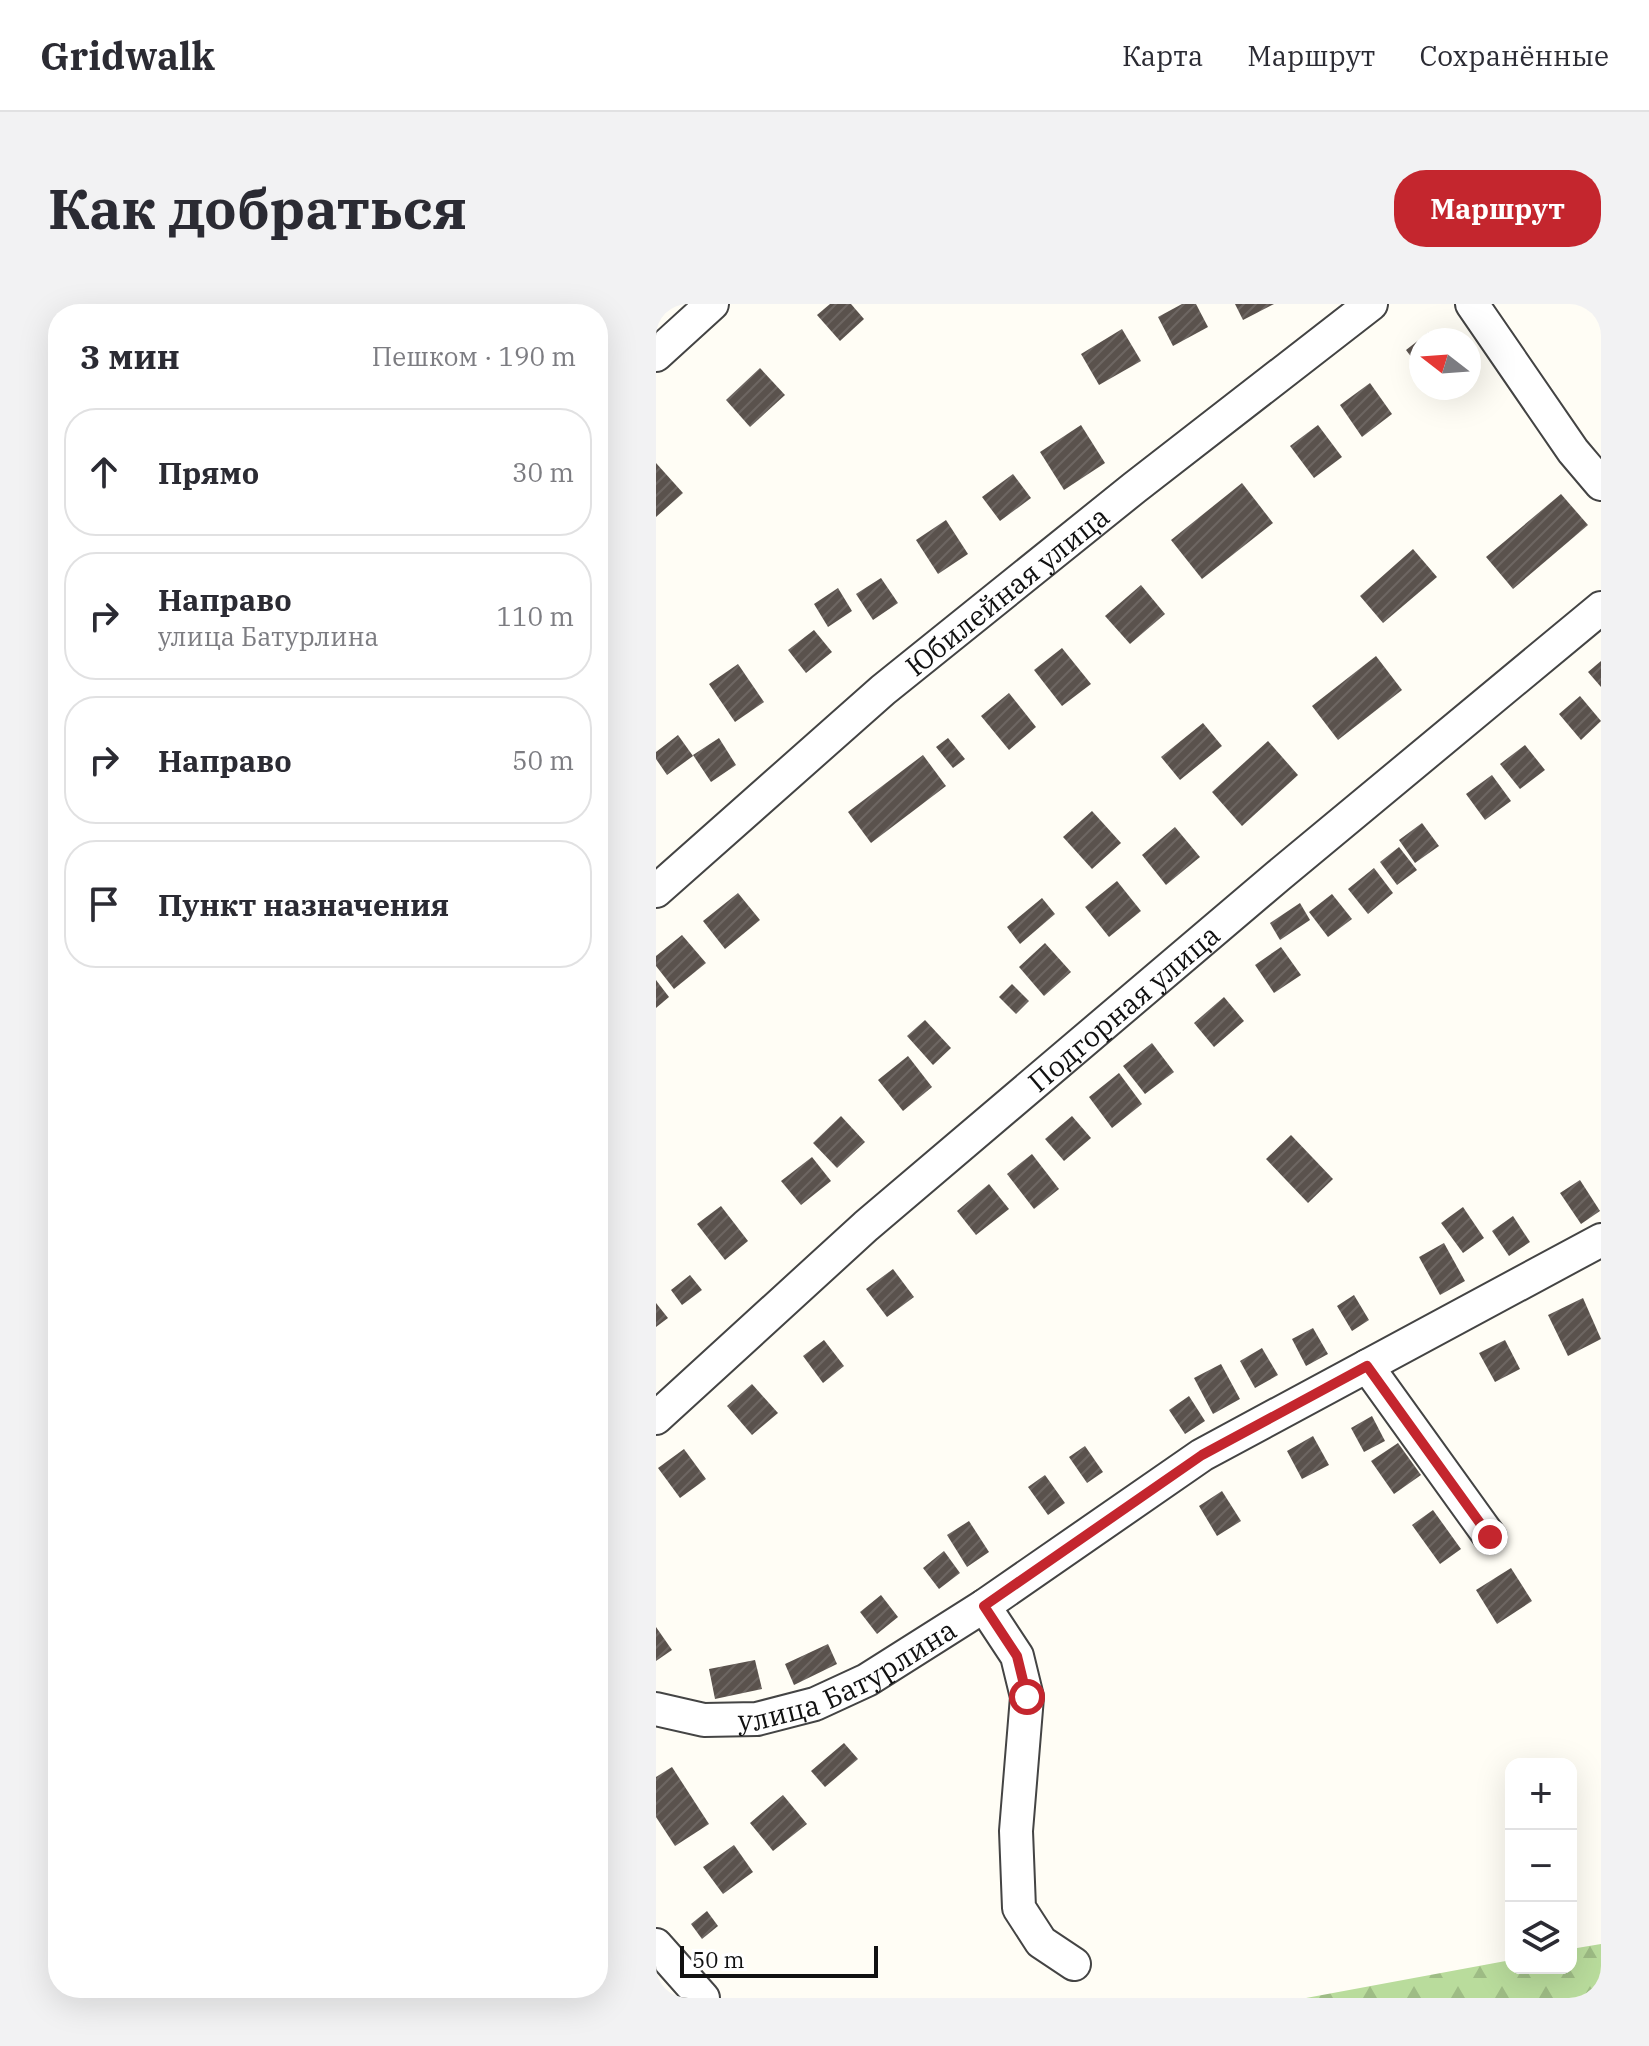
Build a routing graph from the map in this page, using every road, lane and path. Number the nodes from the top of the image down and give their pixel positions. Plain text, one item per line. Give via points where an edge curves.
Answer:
1 (712, 304) edge
2 (1371, 304) edge
3 (1472, 304) edge
4 (656, 355) edge
5 (1601, 484) edge
6 (1601, 608) edge
7 (656, 891) edge
8 (1601, 1240) edge
9 (1367, 1366) junction
10 (656, 1418) edge
11 (1490, 1537) dead end
12 (984, 1606) junction
13 (657, 1711) edge
14 (656, 1945) edge
15 (1074, 1964) dead end
16 (703, 1998) edge

1 - 4 street
2 - 7 street, Юбилейная улица via 883,690
3 - 5 street
6 - 10 street, Подгорная улица via 866,1226
8 - 9 street, улица Батурлина
9 - 11 street
9 - 12 street, улица Батурлина via 1202,1455
12 - 13 street, улица Батурлина via 867,1680 815,1704 757,1719 704,1720
12 - 15 street via 1017,1656 1027,1697 1016,1831 1019,1908 1041,1942
14 - 16 street

